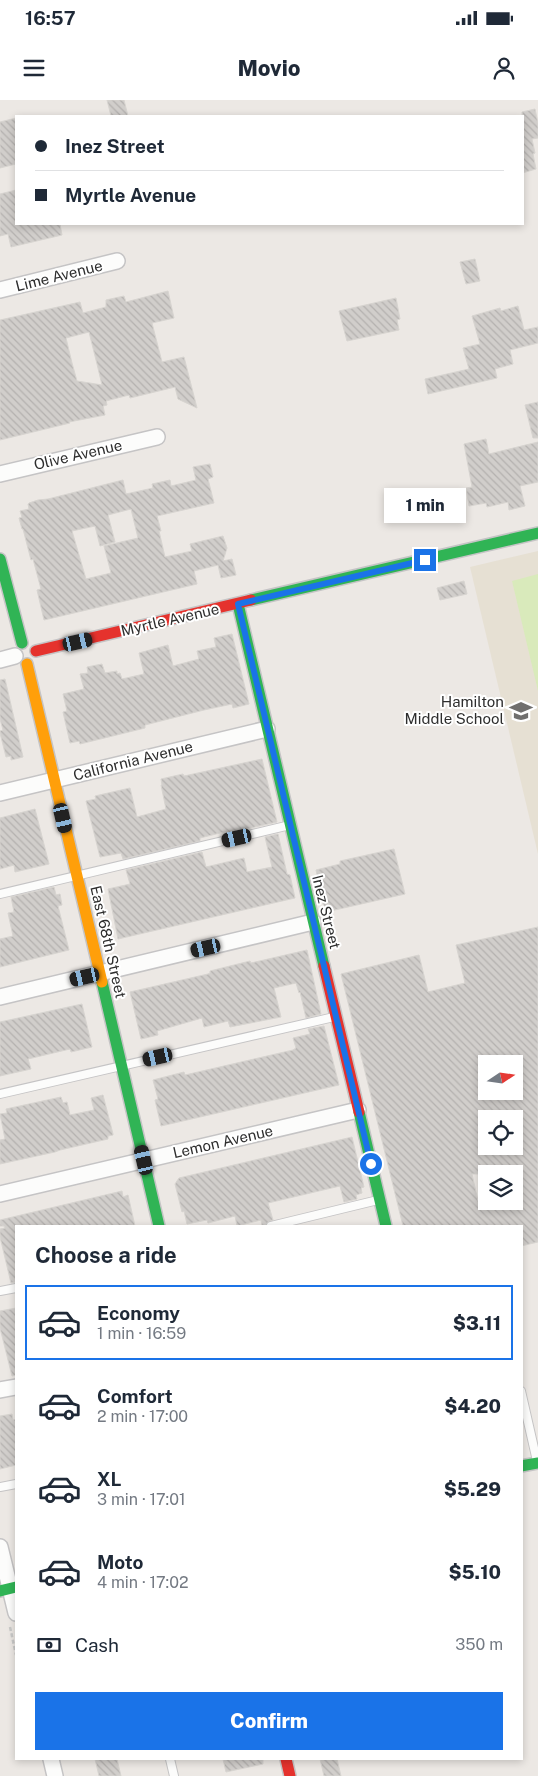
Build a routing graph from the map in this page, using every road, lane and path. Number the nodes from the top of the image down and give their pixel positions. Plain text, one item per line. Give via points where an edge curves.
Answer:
1 (117, 261) dead end
2 (0, 290) edge
3 (157, 436) dead end
4 (0, 474) edge
5 (538, 532) edge
6 (0, 559) edge
7 (238, 604) junction
8 (36, 651) junction
9 (21, 655) junction
10 (0, 660) edge
11 (267, 729) junction
12 (54, 780) junction
13 (0, 793) edge
14 (290, 825) junction
15 (76, 876) junction
16 (0, 894) edge
17 (313, 922) junction
18 (100, 974) junction
19 (0, 997) edge
20 (336, 1016) junction
21 (122, 1066) junction
22 (0, 1094) edge
23 (358, 1110) junction
24 (144, 1160) junction
25 (0, 1194) edge
26 (380, 1200) junction
27 (160, 1225) edge
28 (276, 1225) edge
29 (386, 1225) edge
30 (15, 1288) edge
31 (0, 1292) edge
32 (15, 1386) edge
33 (0, 1390) edge
34 (523, 1399) edge
35 (538, 1463) edge
36 (523, 1466) edge
37 (15, 1484) edge
38 (0, 1488) edge
39 (0, 1547) edge
40 (9, 1589) edge
41 (12, 1618) edge
42 (15, 1645) edge
43 (51, 1760) edge
44 (170, 1760) edge
45 (286, 1760) edge
46 (56, 1776) edge
47 (174, 1776) edge
48 (290, 1776) edge

1 - 2 street, Lime Avenue
3 - 4 street, Olive Avenue
5 - 7 street, Myrtle Avenue
6 - 9 street, East 68th Street
7 - 8 street, Myrtle Avenue
7 - 11 street, Inez Street
8 - 9 street via 32,645
8 - 9 street via 30,663
9 - 10 street
9 - 12 street, East 68th Street
11 - 12 street, California Avenue
11 - 14 street, Inez Street
12 - 13 street, California Avenue
12 - 15 street, East 68th Street
14 - 15 lane
14 - 17 street, Inez Street
15 - 16 lane
15 - 18 street, East 68th Street
17 - 18 street
17 - 20 street, Inez Street
18 - 19 street
18 - 21 street, East 68th Street
20 - 21 lane
20 - 23 street, Inez Street
21 - 22 lane
21 - 24 street, East 68th Street
23 - 24 street, Lemon Avenue
23 - 26 street, Inez Street
24 - 25 street, Lemon Avenue
24 - 27 street, East 68th Street
26 - 28 lane
26 - 29 street, Inez Street
30 - 31 lane
32 - 33 street
34 - 35 lane
35 - 36 street
37 - 38 lane
39 - 40 street
40 - 41 street
41 - 42 path
43 - 46 street
44 - 47 lane
45 - 48 street

